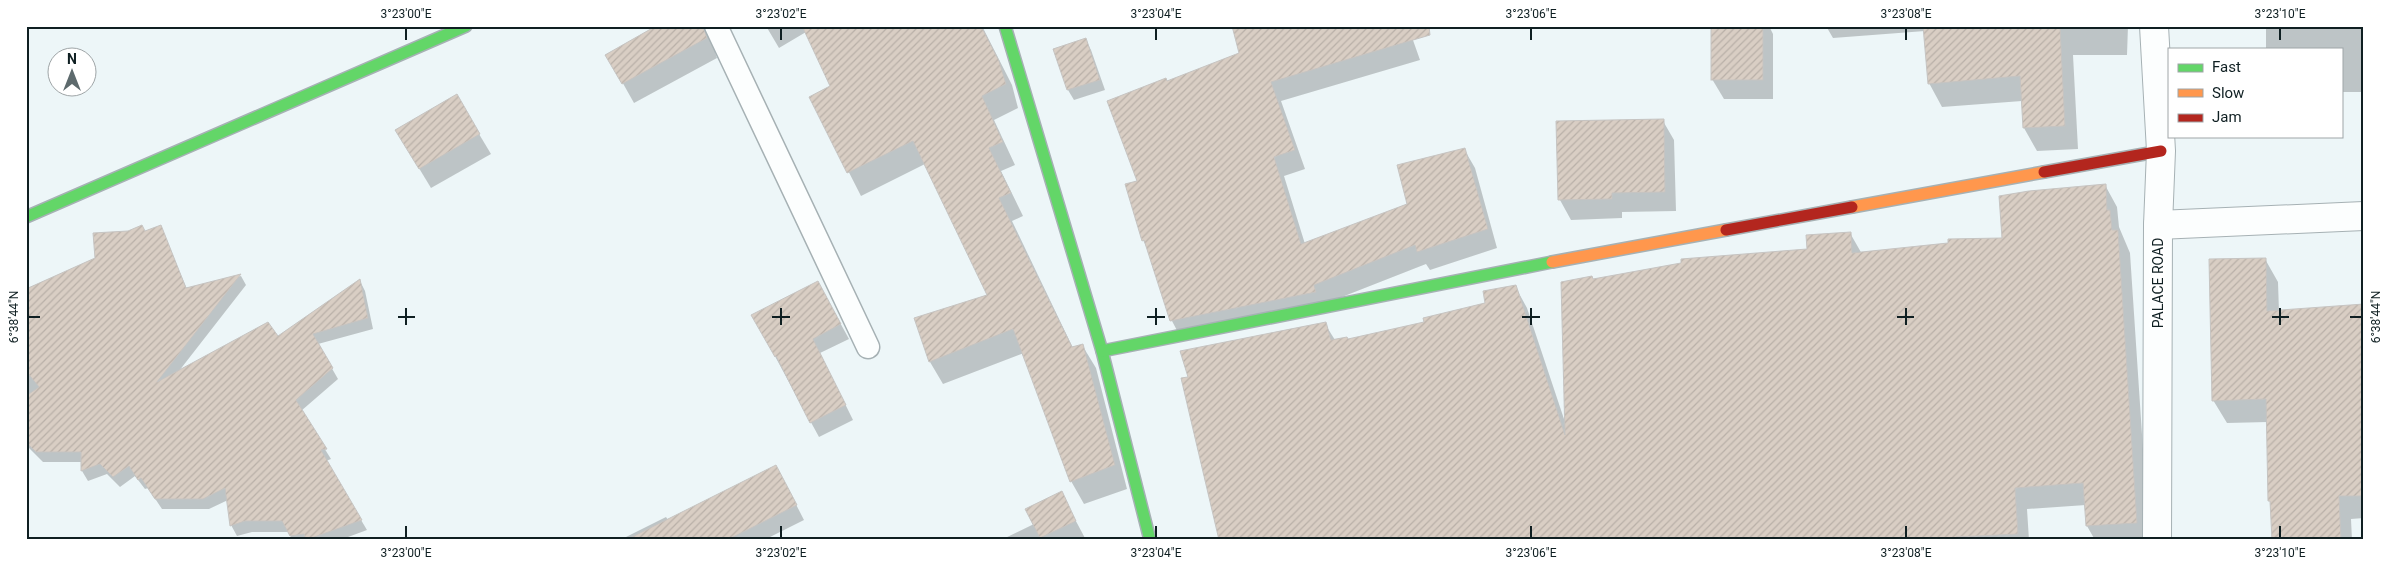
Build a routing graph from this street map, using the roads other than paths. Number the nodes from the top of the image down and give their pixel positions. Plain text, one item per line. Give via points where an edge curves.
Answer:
1 (466, 26) edge
2 (716, 26) edge
3 (1005, 26) edge
4 (2154, 26) edge
5 (2161, 151) junction
6 (2364, 216) edge
7 (26, 217) edge
8 (2158, 225) junction
9 (868, 347) dead end
10 (1102, 351) junction
11 (1150, 540) edge
12 (2157, 540) edge

1 - 7 street
2 - 9 lane
3 - 10 street
4 - 5 street, PALACE ROAD
5 - 8 street, PALACE ROAD
5 - 10 street via 1488,274
6 - 8 street
8 - 12 street, PALACE ROAD
10 - 11 street

